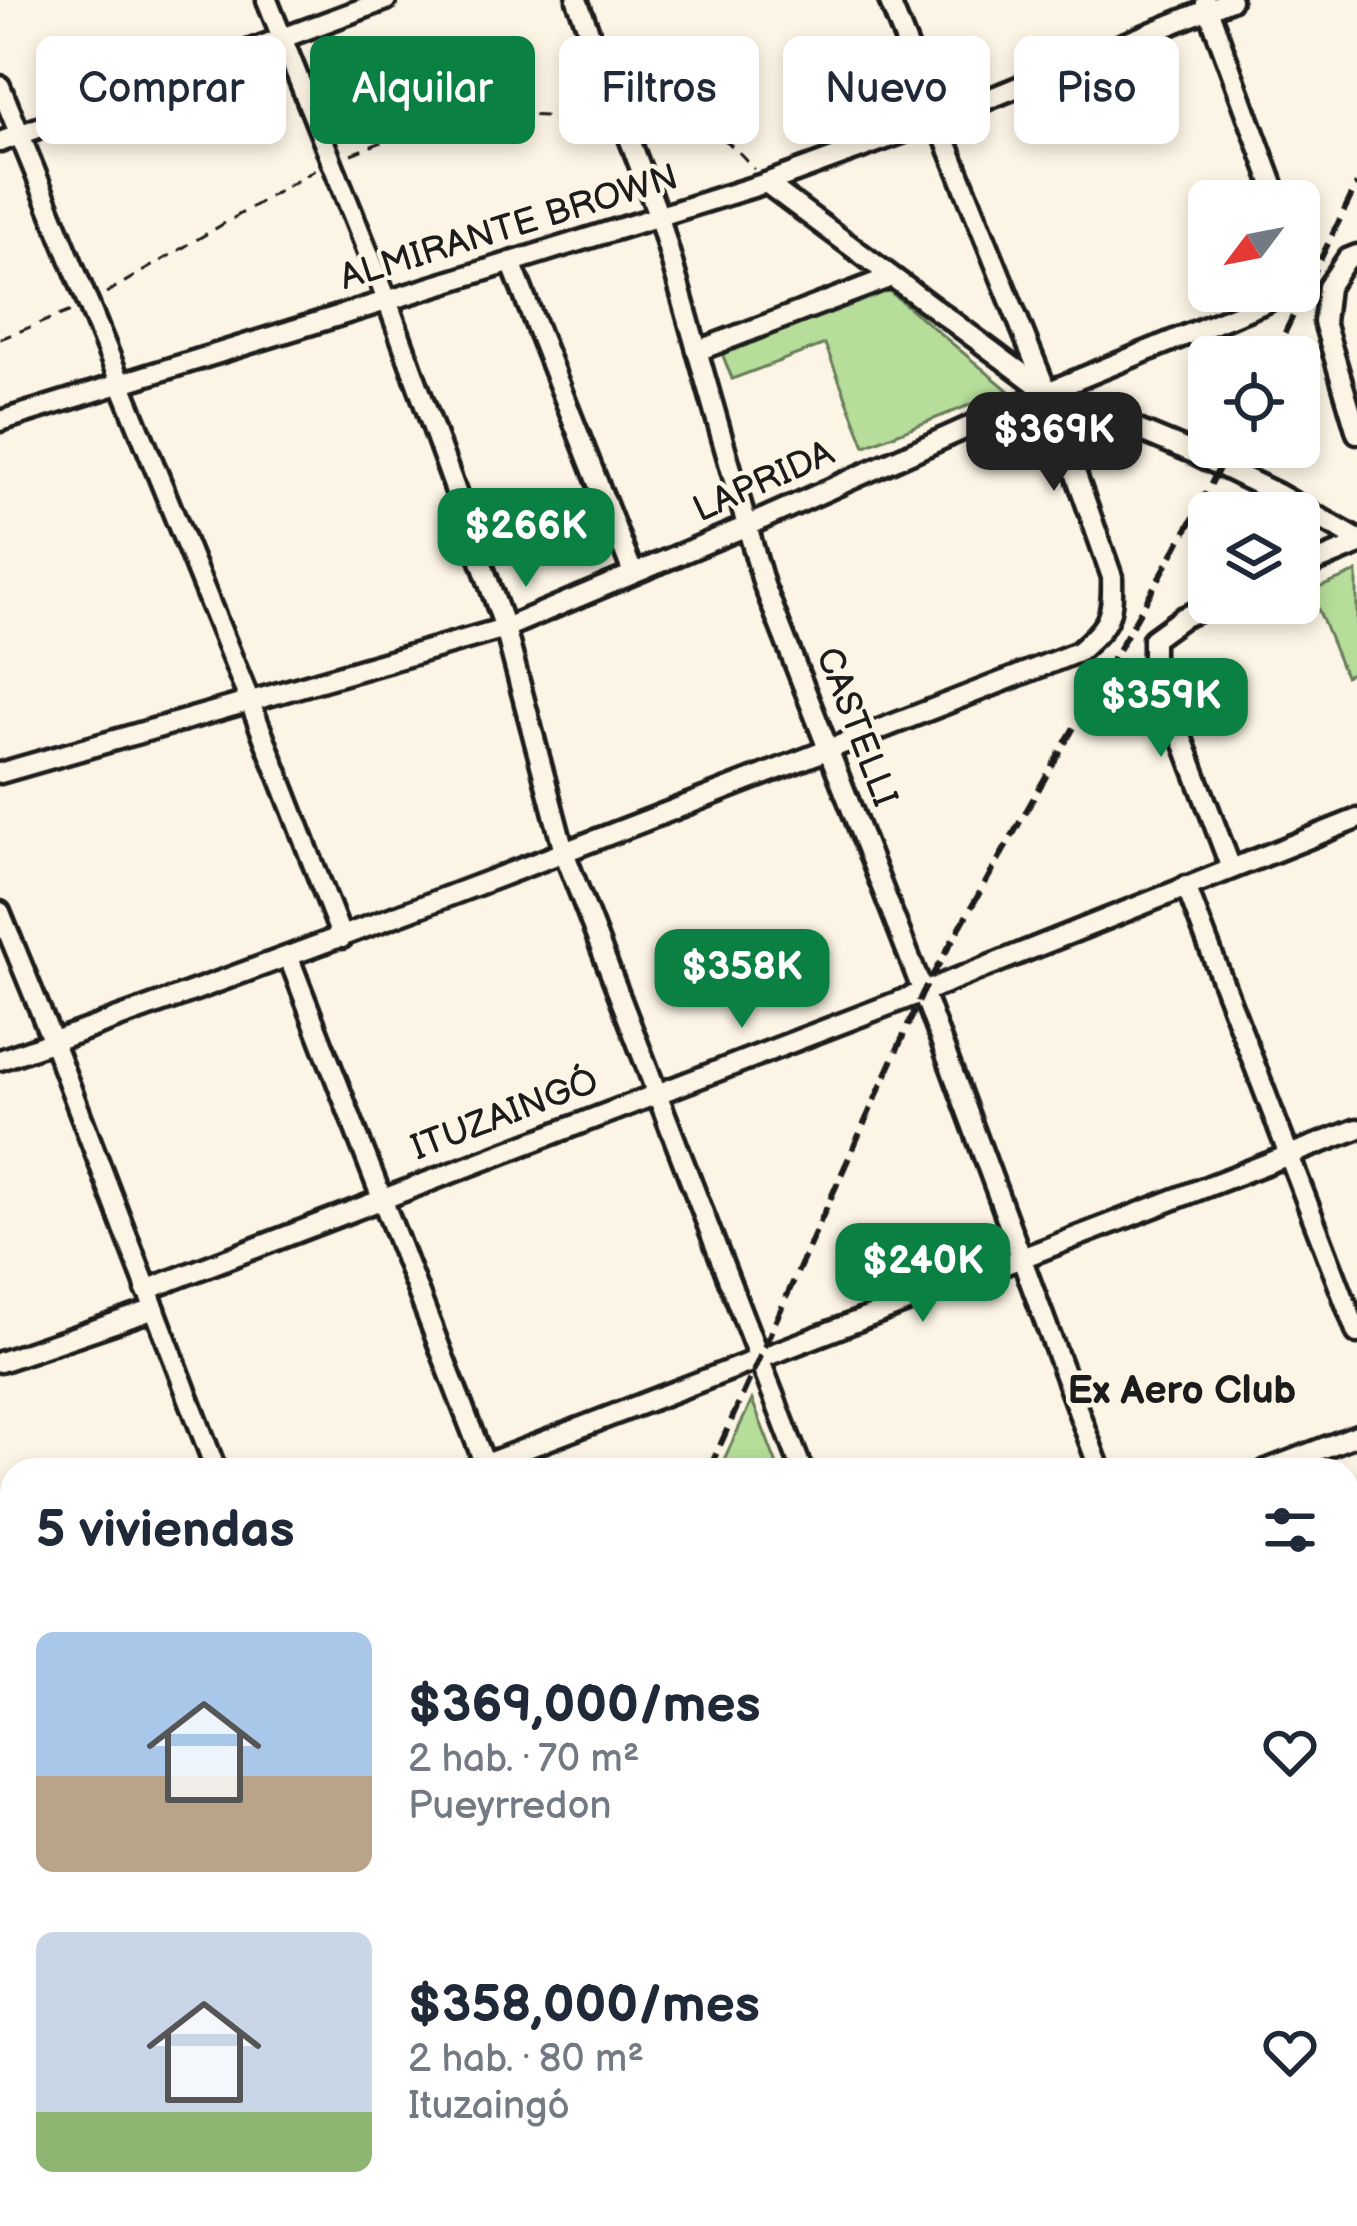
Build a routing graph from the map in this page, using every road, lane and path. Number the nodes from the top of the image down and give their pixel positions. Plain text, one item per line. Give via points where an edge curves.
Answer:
1 (267, 0) edge
2 (386, 0) edge
3 (577, 0) edge
4 (890, 0) edge
5 (1231, 0) edge
6 (1206, 5) edge
7 (281, 36) edge
8 (591, 36) edge
9 (904, 36) edge
10 (286, 37) edge
11 (286, 48) edge
12 (0, 86) edge
13 (990, 97) edge
14 (559, 116) edge
15 (36, 129) edge
16 (20, 135) junction
17 (0, 142) edge
18 (632, 144) edge
19 (729, 144) edge
20 (872, 144) edge
21 (947, 144) edge
22 (332, 161) junction
23 (1271, 180) edge
24 (766, 183) junction
25 (659, 217) junction
26 (1357, 255) edge
27 (511, 262) junction
28 (891, 278) junction
29 (387, 300) junction
30 (89, 304) junction
31 (1237, 312) edge
32 (0, 339) edge
33 (697, 351) junction
34 (120, 385) junction
35 (1047, 392) junction
36 (0, 421) edge
37 (1356, 429) edge
38 (747, 526) junction
39 (1357, 542) edge
40 (1320, 559) edge
41 (633, 574) junction
42 (1188, 615) edge
43 (505, 628) junction
44 (250, 702) junction
45 (829, 750) junction
46 (0, 773) edge
47 (1357, 819) edge
48 (564, 852) junction
49 (1232, 868) junction
50 (1186, 886) junction
51 (0, 912) edge
52 (342, 938) junction
53 (289, 958) junction
54 (923, 992) junction
55 (53, 1042) junction
56 (0, 1060) edge
57 (655, 1093) junction
58 (1357, 1129) edge
59 (1287, 1156) junction
60 (382, 1198) junction
61 (1022, 1260) junction
62 (151, 1300) junction
63 (1357, 1333) edge
64 (757, 1358) junction
65 (0, 1362) edge
66 (1357, 1435) edge
67 (211, 1458) edge
68 (477, 1458) edge
69 (506, 1458) edge
70 (797, 1458) edge
71 (1096, 1458) edge
72 (1297, 1458) edge

1 - 7 street
2 - 10 street
3 - 8 street, CASTELLI
4 - 9 street
5 - 6 street, ALMIRANTE BROWN
6 - 13 street, ALMIRANTE BROWN
6 - 23 street
11 - 22 street
12 - 16 street
14 - 22 path via 490,114 423,126
15 - 16 street
16 - 17 street
16 - 30 street
18 - 25 street, CASTELLI
19 - 24 path
20 - 24 street, ALMIRANTE BROWN
21 - 35 street
22 - 29 street
22 - 30 path
24 - 25 street, ALMIRANTE BROWN
24 - 28 street
25 - 27 street, ALMIRANTE BROWN
25 - 33 street, CASTELLI
26 - 37 street via 1328,286 1324,322
27 - 29 street, ALMIRANTE BROWN
27 - 41 street
28 - 33 street
28 - 35 street
29 - 34 street, ALMIRANTE BROWN
29 - 43 street
30 - 32 path
30 - 34 street
31 - 35 street, LAPRIDA
33 - 38 street, CASTELLI
34 - 36 street, ALMIRANTE BROWN
34 - 44 street
35 - 38 street, LAPRIDA
35 - 39 street via 1194,453
35 - 45 street via 1112,577 1113,607 1103,630 1078,652
38 - 41 street, LAPRIDA
38 - 45 street, CASTELLI
39 - 40 street
41 - 43 street, LAPRIDA
42 - 49 street via 1153,639 1153,662
43 - 44 street, LAPRIDA
43 - 48 street
44 - 46 street, LAPRIDA
44 - 52 street
45 - 48 street
45 - 54 street, CASTELLI
47 - 49 street, ITUZAINGÓ
48 - 52 street
48 - 57 street
49 - 50 street, ITUZAINGÓ
50 - 54 street, ITUZAINGÓ
50 - 59 street
51 - 55 street
52 - 53 street
53 - 55 street
53 - 60 street
54 - 57 street, ITUZAINGÓ
54 - 61 street, CASTELLI
55 - 56 street
55 - 62 street
57 - 60 street, ITUZAINGÓ
57 - 64 street
58 - 59 street
59 - 61 street
59 - 63 street
60 - 62 street, ITUZAINGÓ
60 - 68 street
61 - 64 street
61 - 71 street, CASTELLI
62 - 65 street, ITUZAINGÓ
62 - 67 street
64 - 69 street
64 - 70 street
66 - 72 street

